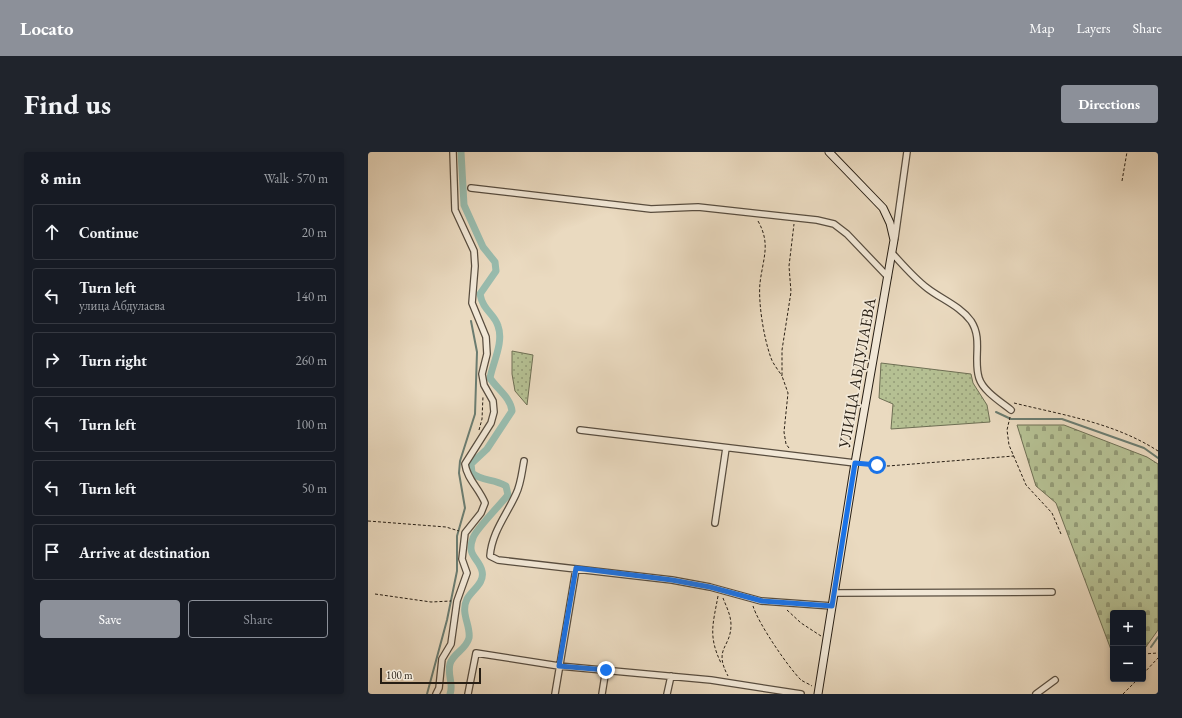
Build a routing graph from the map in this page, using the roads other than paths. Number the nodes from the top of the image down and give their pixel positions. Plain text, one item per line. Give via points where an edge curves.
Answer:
1 (453, 152) edge
2 (829, 152) edge
3 (907, 152) edge
4 (471, 188) dead end
5 (894, 240) junction
6 (892, 253) junction
7 (888, 277) junction
8 (1011, 410) road end
9 (580, 430) dead end
10 (726, 448) junction
11 (524, 461) dead end
12 (855, 463) junction
13 (715, 523) dead end
14 (576, 568) junction
15 (1052, 592) dead end
16 (834, 593) junction
17 (832, 606) junction
18 (559, 666) junction
19 (606, 670) junction
20 (671, 676) junction
21 (1054, 680) dead end
22 (818, 692) edge
23 (436, 694) edge
24 (468, 694) edge
25 (555, 694) edge
26 (602, 694) edge
27 (667, 694) edge
28 (801, 694) edge
29 (1036, 694) edge

1 - 23 street via 455,210 474,252 472,303 486,337 487,354 482,374 484,385 493,401 494,412 491,423 464,464 466,473 482,494 485,503 481,513 465,533 462,559 467,573 457,601 452,644 442,659
2 - 5 main road via 883,208
3 - 5 street, УЛИЦА АБДУЛАЕВА
4 - 7 street via 651,209 698,207 817,220 834,224 847,234
5 - 6 main road, УЛИЦА АБДУЛАЕВА
6 - 7 main road, УЛИЦА АБДУЛАЕВА
6 - 8 street via 926,287 960,310 971,321 978,343 979,379 990,393
7 - 12 main road, УЛИЦА АБДУЛАЕВА
9 - 10 street
10 - 12 street
10 - 13 street
11 - 14 street via 517,493 502,518 492,542 490,556 498,560
12 - 16 main road, УЛИЦА АБДУЛАЕВА
14 - 17 street via 672,580 779,603
14 - 18 street
15 - 16 street
16 - 17 main road, УЛИЦА АБДУЛАЕВА
17 - 22 main road, УЛИЦА АБДУЛАЕВА
18 - 19 street
18 - 24 street via 476,653
18 - 25 street
19 - 20 street
19 - 26 street
20 - 27 street
20 - 28 street
21 - 29 street

